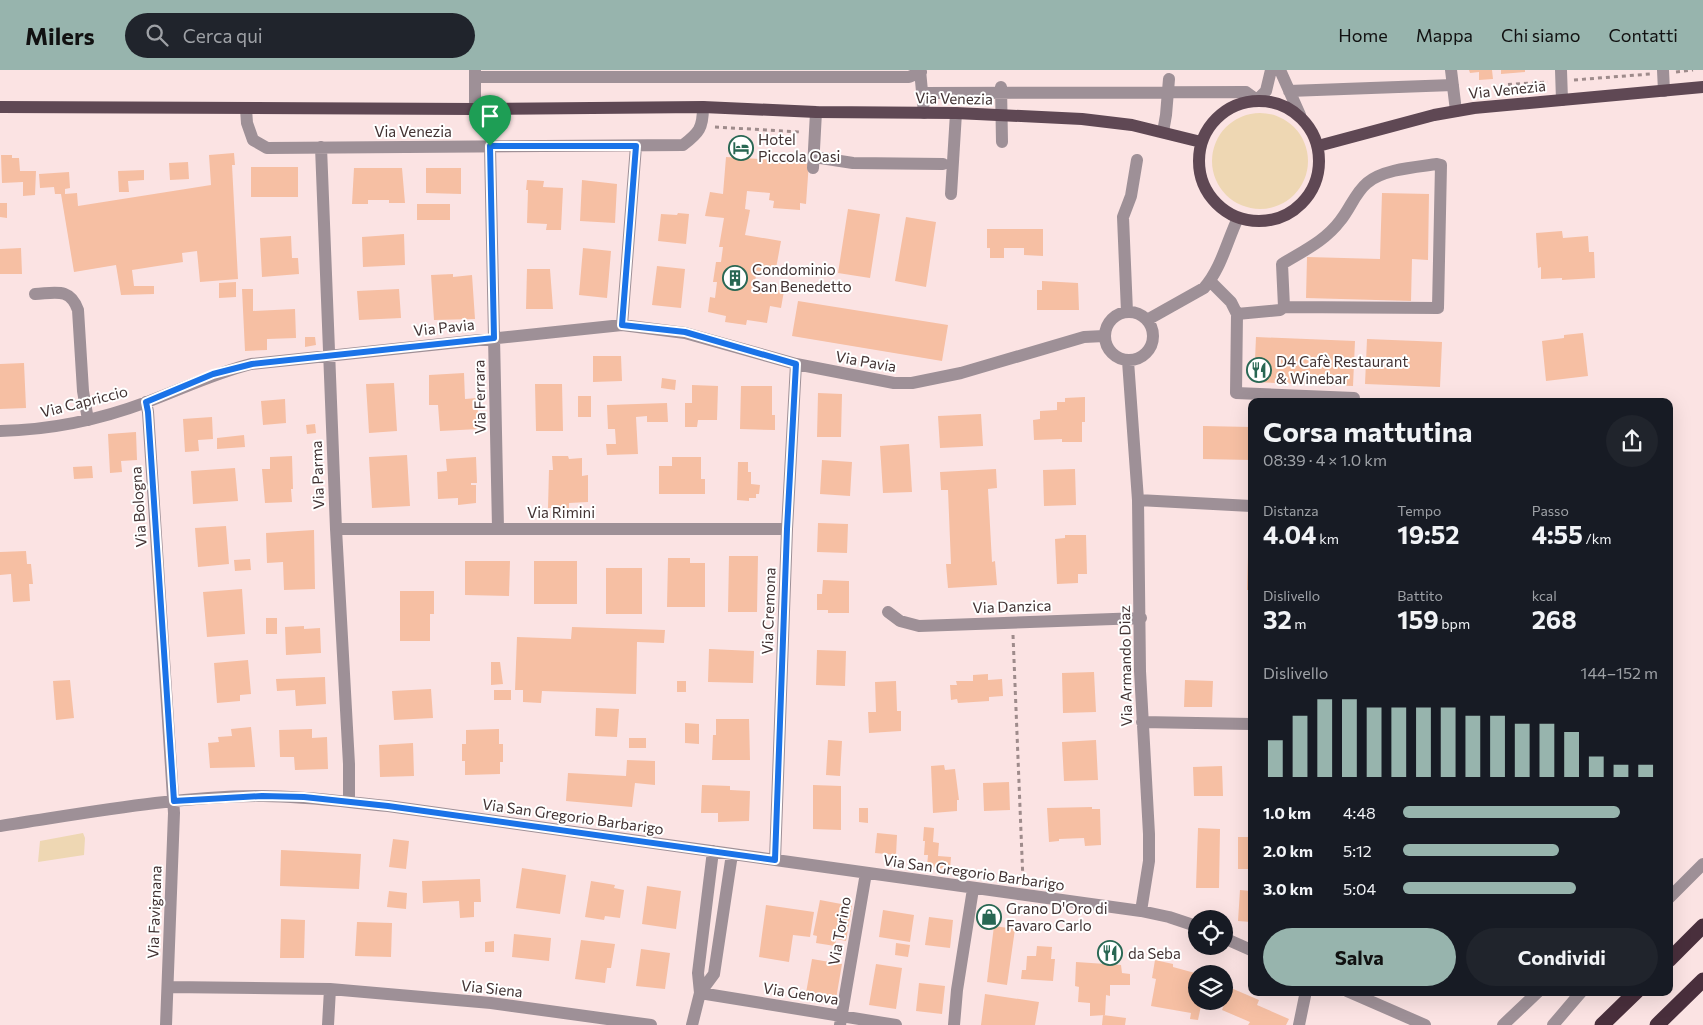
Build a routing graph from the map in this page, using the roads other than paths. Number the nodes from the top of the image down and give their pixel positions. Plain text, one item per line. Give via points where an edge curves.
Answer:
1 (1271, 70) edge
2 (1280, 70) edge
3 (1451, 70) edge
4 (1560, 70) edge
5 (1663, 70) edge
6 (920, 71) edge
7 (475, 73) edge
8 (1169, 85) junction
9 (1452, 85) junction
10 (1703, 87) edge
11 (1001, 89) junction
12 (1289, 91) junction
13 (1664, 91) junction
14 (923, 92) junction
15 (1257, 100) junction
16 (1562, 100) junction
17 (0, 107) edge
18 (703, 107) junction
19 (246, 109) junction
20 (475, 109) junction
21 (1456, 111) junction
22 (816, 112) junction
23 (924, 113) junction
24 (956, 113) junction
25 (1001, 115) junction
26 (1300, 115) junction
27 (1163, 132) junction
28 (1002, 142) dead end
29 (1201, 142) junction
30 (490, 146) junction
31 (636, 146) junction
32 (1318, 146) junction
33 (321, 148) junction
34 (1137, 160) dead end
35 (943, 164) dead end
36 (951, 194) dead end
37 (1238, 218) junction
38 (1210, 281) junction
39 (35, 294) dead end
40 (1284, 307) junction
41 (1127, 312) junction
42 (1237, 314) junction
43 (1147, 320) junction
44 (622, 325) junction
45 (1104, 336) junction
46 (494, 338) junction
47 (329, 356) junction
48 (1128, 361) junction
49 (796, 364) junction
50 (1354, 398) dead end
51 (146, 402) junction
52 (88, 420) junction
53 (0, 431) edge
54 (1138, 500) junction
55 (1248, 506) edge
56 (498, 528) junction
57 (336, 529) junction
58 (787, 529) junction
59 (888, 612) dead end
60 (1141, 618) junction
61 (1142, 722) junction
62 (1248, 724) edge
63 (174, 801) junction
64 (348, 802) junction
65 (0, 826) edge
66 (713, 852) junction
67 (732, 854) junction
68 (775, 860) junction
69 (1703, 864) edge
70 (866, 873) junction
71 (973, 888) junction
72 (1673, 894) edge
73 (1141, 911) junction
74 (1188, 923) edge
75 (1703, 926) edge
76 (1233, 942) edge
77 (1248, 949) edge
78 (1673, 956) edge
79 (1703, 980) edge
80 (168, 987) junction
81 (330, 989) junction
82 (700, 993) junction
83 (1305, 996) edge
84 (1358, 996) edge
85 (1534, 996) edge
86 (1578, 996) edge
87 (1632, 996) edge
88 (841, 1020) edge
89 (166, 1025) edge
90 (328, 1025) edge
91 (650, 1025) edge
92 (692, 1025) edge
93 (896, 1025) edge
94 (954, 1025) edge
95 (1298, 1025) edge
96 (1425, 1025) edge
97 (1503, 1025) edge
98 (1553, 1025) edge
99 (1602, 1025) edge
100 (1657, 1025) edge

1 - 15 street via 1266,91
2 - 12 street
3 - 9 street
4 - 16 street
5 - 13 street
6 - 7 street, Via Venezia via 909,77
6 - 14 street
7 - 20 street
8 - 11 street via 1047,91
8 - 15 street via 1246,92
8 - 27 street
9 - 12 street
9 - 21 street
10 - 13 main road, Via Venezia
11 - 14 street
11 - 25 street
12 - 26 street
13 - 16 main road, Via Venezia
14 - 23 street
15 - 26 main road via 1280,104
15 - 29 main road via 1242,102 1223,113
16 - 21 main road, Via Venezia
17 - 19 main road, Via Venezia
18 - 20 main road, Via Venezia
18 - 22 main road, Via Venezia
18 - 31 street, Via Venezia via 702,126 683,145
19 - 20 main road, Via Venezia
19 - 33 street, Via Venezia via 246,122 253,140 267,148
21 - 32 main road, Via Venezia
22 - 23 main road, Via Venezia
22 - 35 street via 813,162
23 - 24 main road, Via Venezia
24 - 25 main road, Via Venezia
24 - 36 street
25 - 27 main road, Via Venezia via 1082,119
25 - 28 street
26 - 32 main road
27 - 29 main road, Via Venezia
29 - 37 main road via 1198,160 1201,179 1215,202
30 - 31 street, Via Venezia
30 - 33 street, Via Venezia
30 - 46 street, Via Ferrara
31 - 44 street
32 - 37 main road via 1320,165 1316,183 1306,200 1275,220 1256,222
33 - 47 street, Via Parma
34 - 41 street via 1131,196 1123,217
37 - 38 street
38 - 42 street via 1231,302
38 - 43 street via 1196,293
39 - 52 street via 63,292 75,300
40 - 40 street via 1438,308 1441,165 1398,169 1368,182 1326,237 1282,264
40 - 42 street
41 - 43 street
41 - 45 street via 1109,322
42 - 50 street via 1236,393
43 - 48 street via 1153,334 1149,350 1144,356
44 - 46 street, Via Pavia
44 - 49 street, Via Pavia via 685,332
45 - 48 street via 1105,344 1114,356
45 - 49 street, Via Pavia via 1084,337 961,373 912,383 894,383
46 - 47 street, Via Pavia
46 - 56 street, Via Ferrara
47 - 51 street via 235,368
47 - 57 street, Via Parma
48 - 54 street, Via Armando Diaz
49 - 58 street, Via Cremona
51 - 52 street, Via Capriccio
51 - 63 street, Via Bologna
52 - 53 street, Via Capriccio via 58,427
54 - 55 street
54 - 60 street, Via Armando Diaz
56 - 57 street, Via Rimini
56 - 58 street, Via Rimini
57 - 64 street, Via Parma via 349,764
58 - 68 street, Via Cremona
59 - 60 street, Via Danzica via 900,621 919,626
60 - 61 street, Via Armando Diaz
61 - 62 street
61 - 73 street, Via Armando Diaz via 1149,852
63 - 64 street, Via San Gregorio Barbarigo via 262,796
63 - 65 street, Via San Gregorio Barbarigo
63 - 80 street, Via Favignana
64 - 66 street, Via San Gregorio Barbarigo
66 - 67 street, Via San Gregorio Barbarigo
66 - 82 street via 698,973
67 - 68 street, Via San Gregorio Barbarigo
67 - 82 street via 714,974
68 - 70 street, Via San Gregorio Barbarigo
69 - 72 street
70 - 71 street, Via San Gregorio Barbarigo
70 - 88 street, Via Torino
71 - 73 street, Via San Gregorio Barbarigo
71 - 94 street
73 - 74 street
75 - 78 highway
76 - 77 street
79 - 100 highway
80 - 81 street, Via Siena
80 - 89 street, Via Favignana
81 - 90 street
81 - 91 street, Via Siena via 491,1003
82 - 88 street, Via Genova
82 - 92 street
83 - 95 street
84 - 96 street
85 - 97 street
86 - 98 street
87 - 99 highway
88 - 93 street, Via Genova

